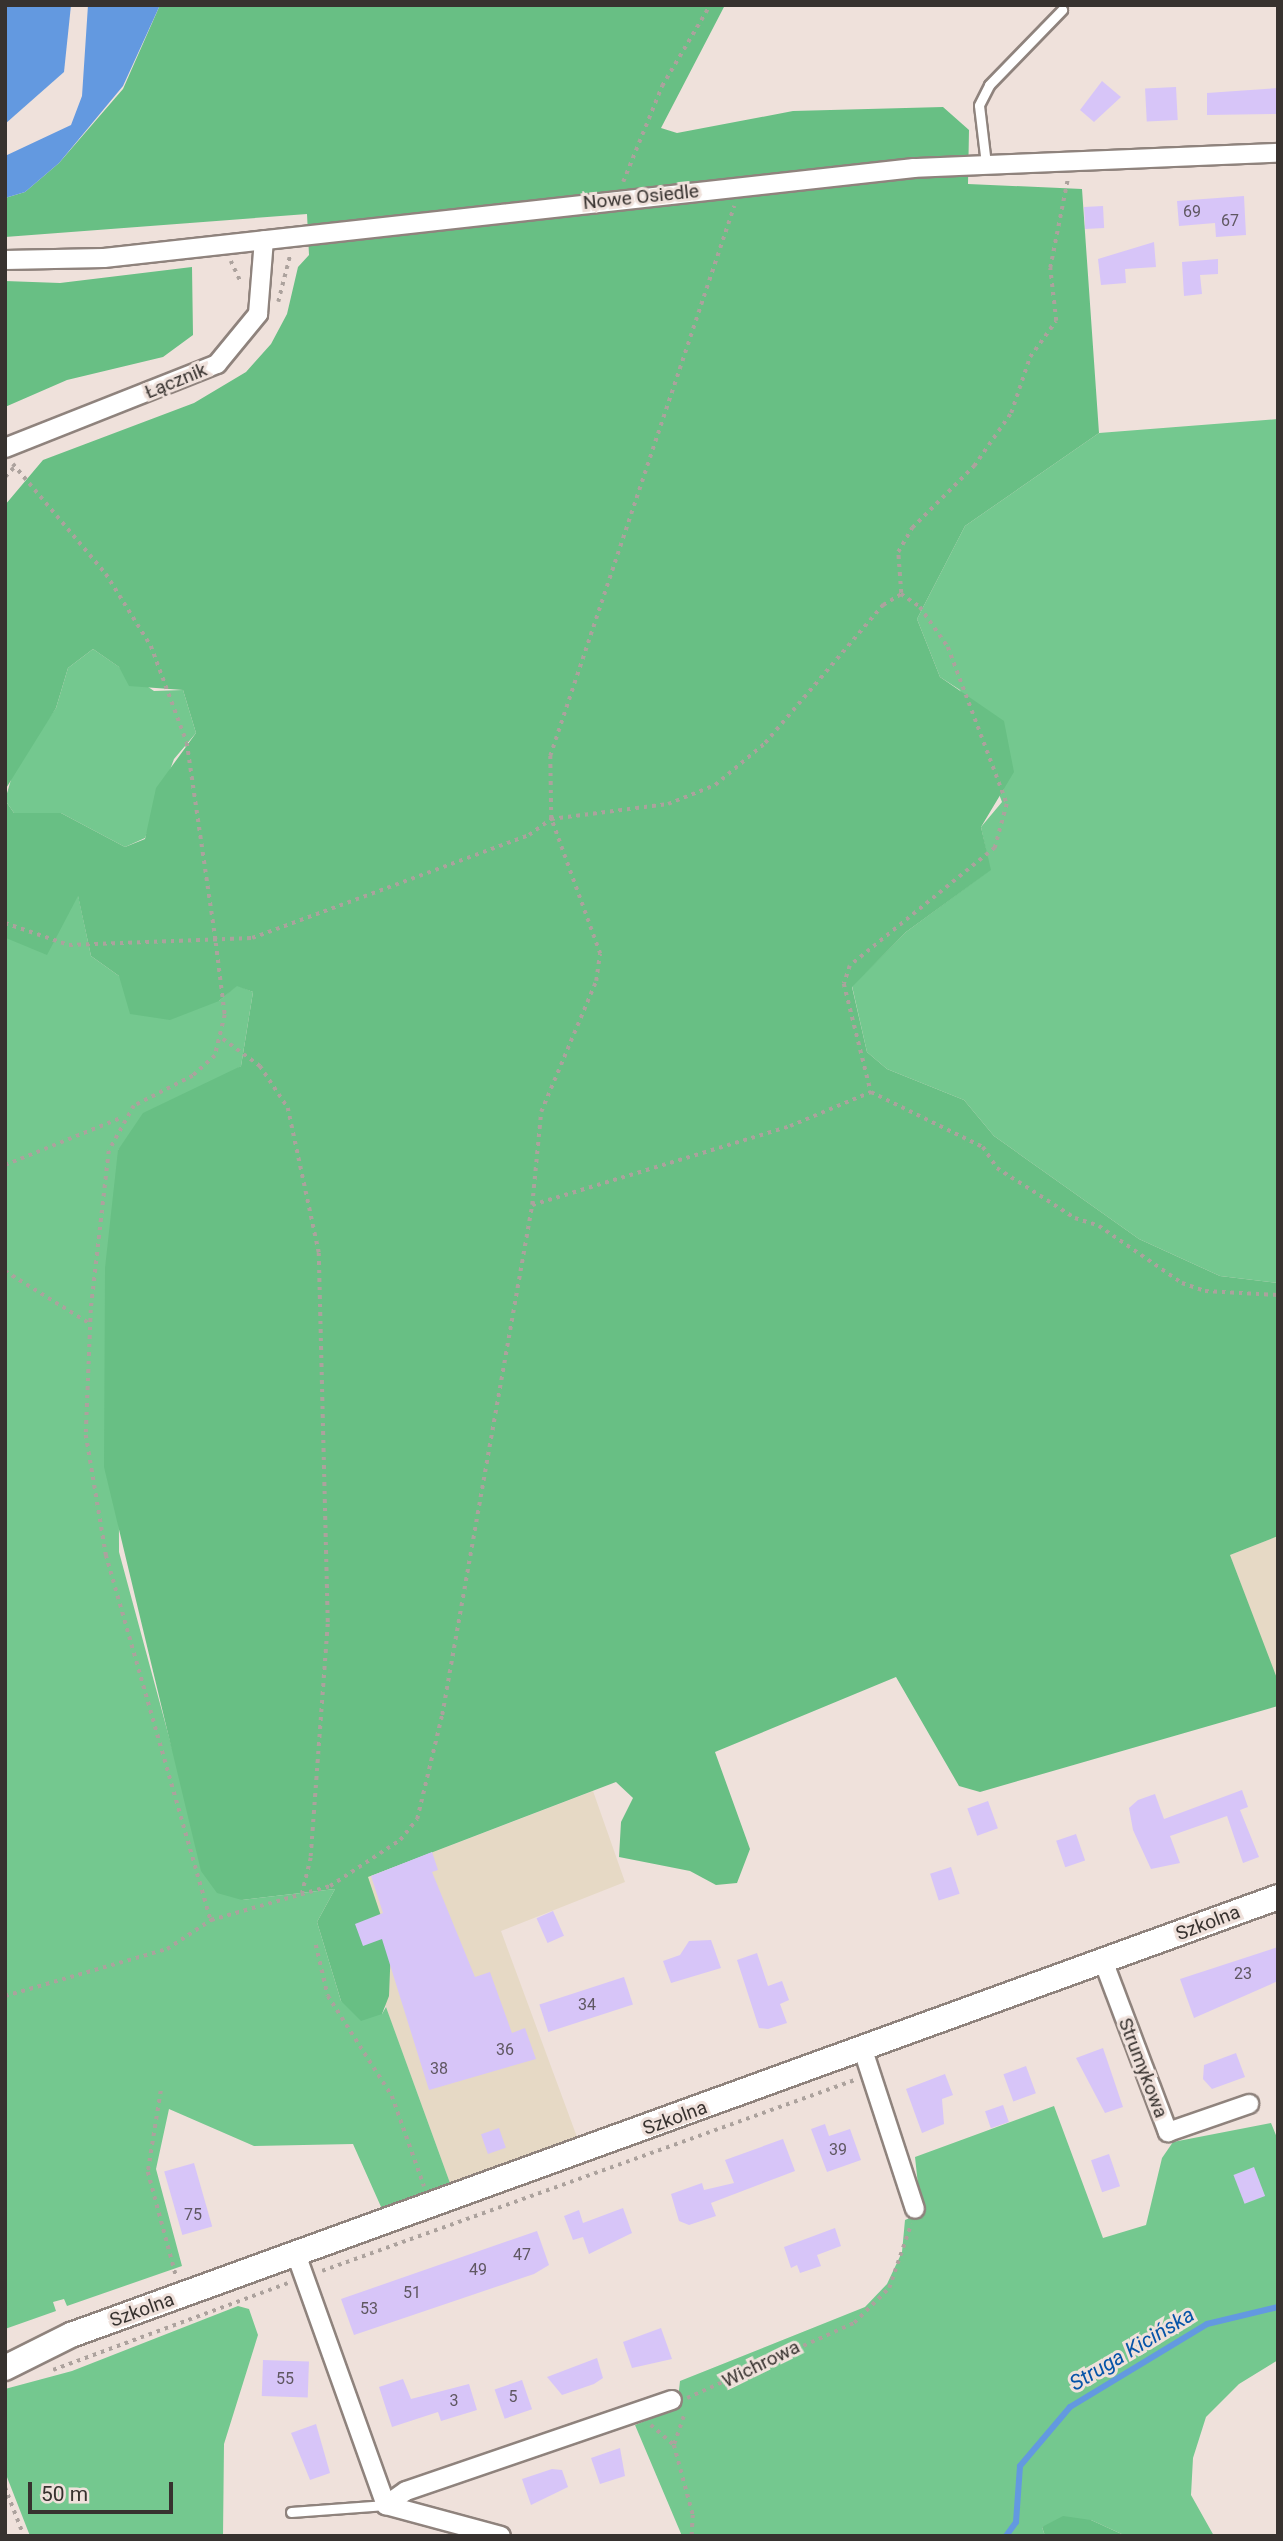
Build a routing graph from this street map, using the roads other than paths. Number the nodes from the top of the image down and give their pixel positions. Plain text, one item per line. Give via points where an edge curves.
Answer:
1 (1062, 10) dead end
2 (1278, 153) edge
3 (986, 164) junction
4 (264, 240) junction
5 (5, 260) edge
6 (5, 448) edge
7 (1278, 1897) edge
8 (1104, 1962) junction
9 (863, 2050) junction
10 (1248, 2104) dead end
11 (915, 2208) road end
12 (296, 2254) junction
13 (71, 2335) junction
14 (5, 2351) edge
15 (5, 2368) edge
16 (671, 2400) road end
17 (386, 2505) junction
18 (291, 2512) dead end
19 (501, 2536) edge

1 - 3 lane via 989,85 979,105
2 - 3 street, Nowe Osiedle
3 - 4 street, Nowe Osiedle
4 - 5 street, Nowe Osiedle via 104,258
4 - 6 street, Łącznik via 258,314 217,364
7 - 8 street, Szkolna
8 - 9 street, Szkolna
8 - 10 street, Strumykowa via 1168,2132
9 - 11 street
9 - 12 street, Szkolna
12 - 13 street, Szkolna
12 - 17 street
13 - 14 street, Szkolna
13 - 15 street, Szkolna
16 - 17 street via 406,2491
17 - 18 lane
17 - 19 street

